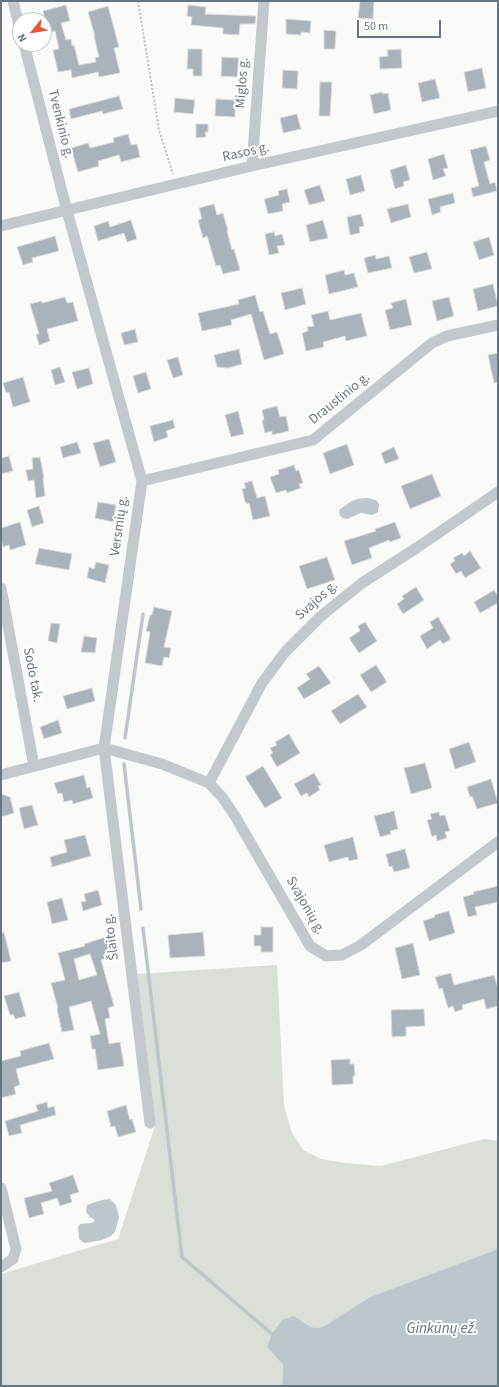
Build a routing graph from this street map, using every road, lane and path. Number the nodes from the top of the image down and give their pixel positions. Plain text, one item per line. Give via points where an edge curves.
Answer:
1 (13, 1) edge
2 (138, 1) edge
3 (264, 1) edge
4 (16, 12) edge
5 (26, 52) edge
6 (498, 111) edge
7 (252, 166) junction
8 (177, 184) junction
9 (67, 211) junction
10 (1, 226) edge
11 (498, 325) edge
12 (142, 481) junction
13 (498, 492) edge
14 (1, 588) edge
15 (104, 748) junction
16 (34, 766) junction
17 (1, 775) edge
18 (209, 783) junction
19 (498, 842) edge
20 (150, 1122) dead end
21 (1, 1188) edge
22 (1, 1267) edge

1 - 4 street
2 - 8 path via 159,130
3 - 7 street, Miglos g.
5 - 9 street, Tvenkinio g.
6 - 7 street, Rasos g.
7 - 8 street, Rasos g.
8 - 9 street, Rasos g.
9 - 10 street, Rasos g.
9 - 12 street, Versmių g.
11 - 12 street, Draustinio g. via 447,336 432,343 312,440
12 - 15 street, Versmių g.
13 - 18 street, Svajos g. via 362,583 321,616 285,652 262,683
14 - 16 street, Sodo tak.
15 - 16 street
15 - 18 street, Svajonių g. via 162,764
15 - 20 street, Šlaito g.
16 - 17 street
18 - 19 street, Svajonių g. via 235,816 310,946 326,956 342,955 361,945
21 - 22 street via 16,1249 13,1259

